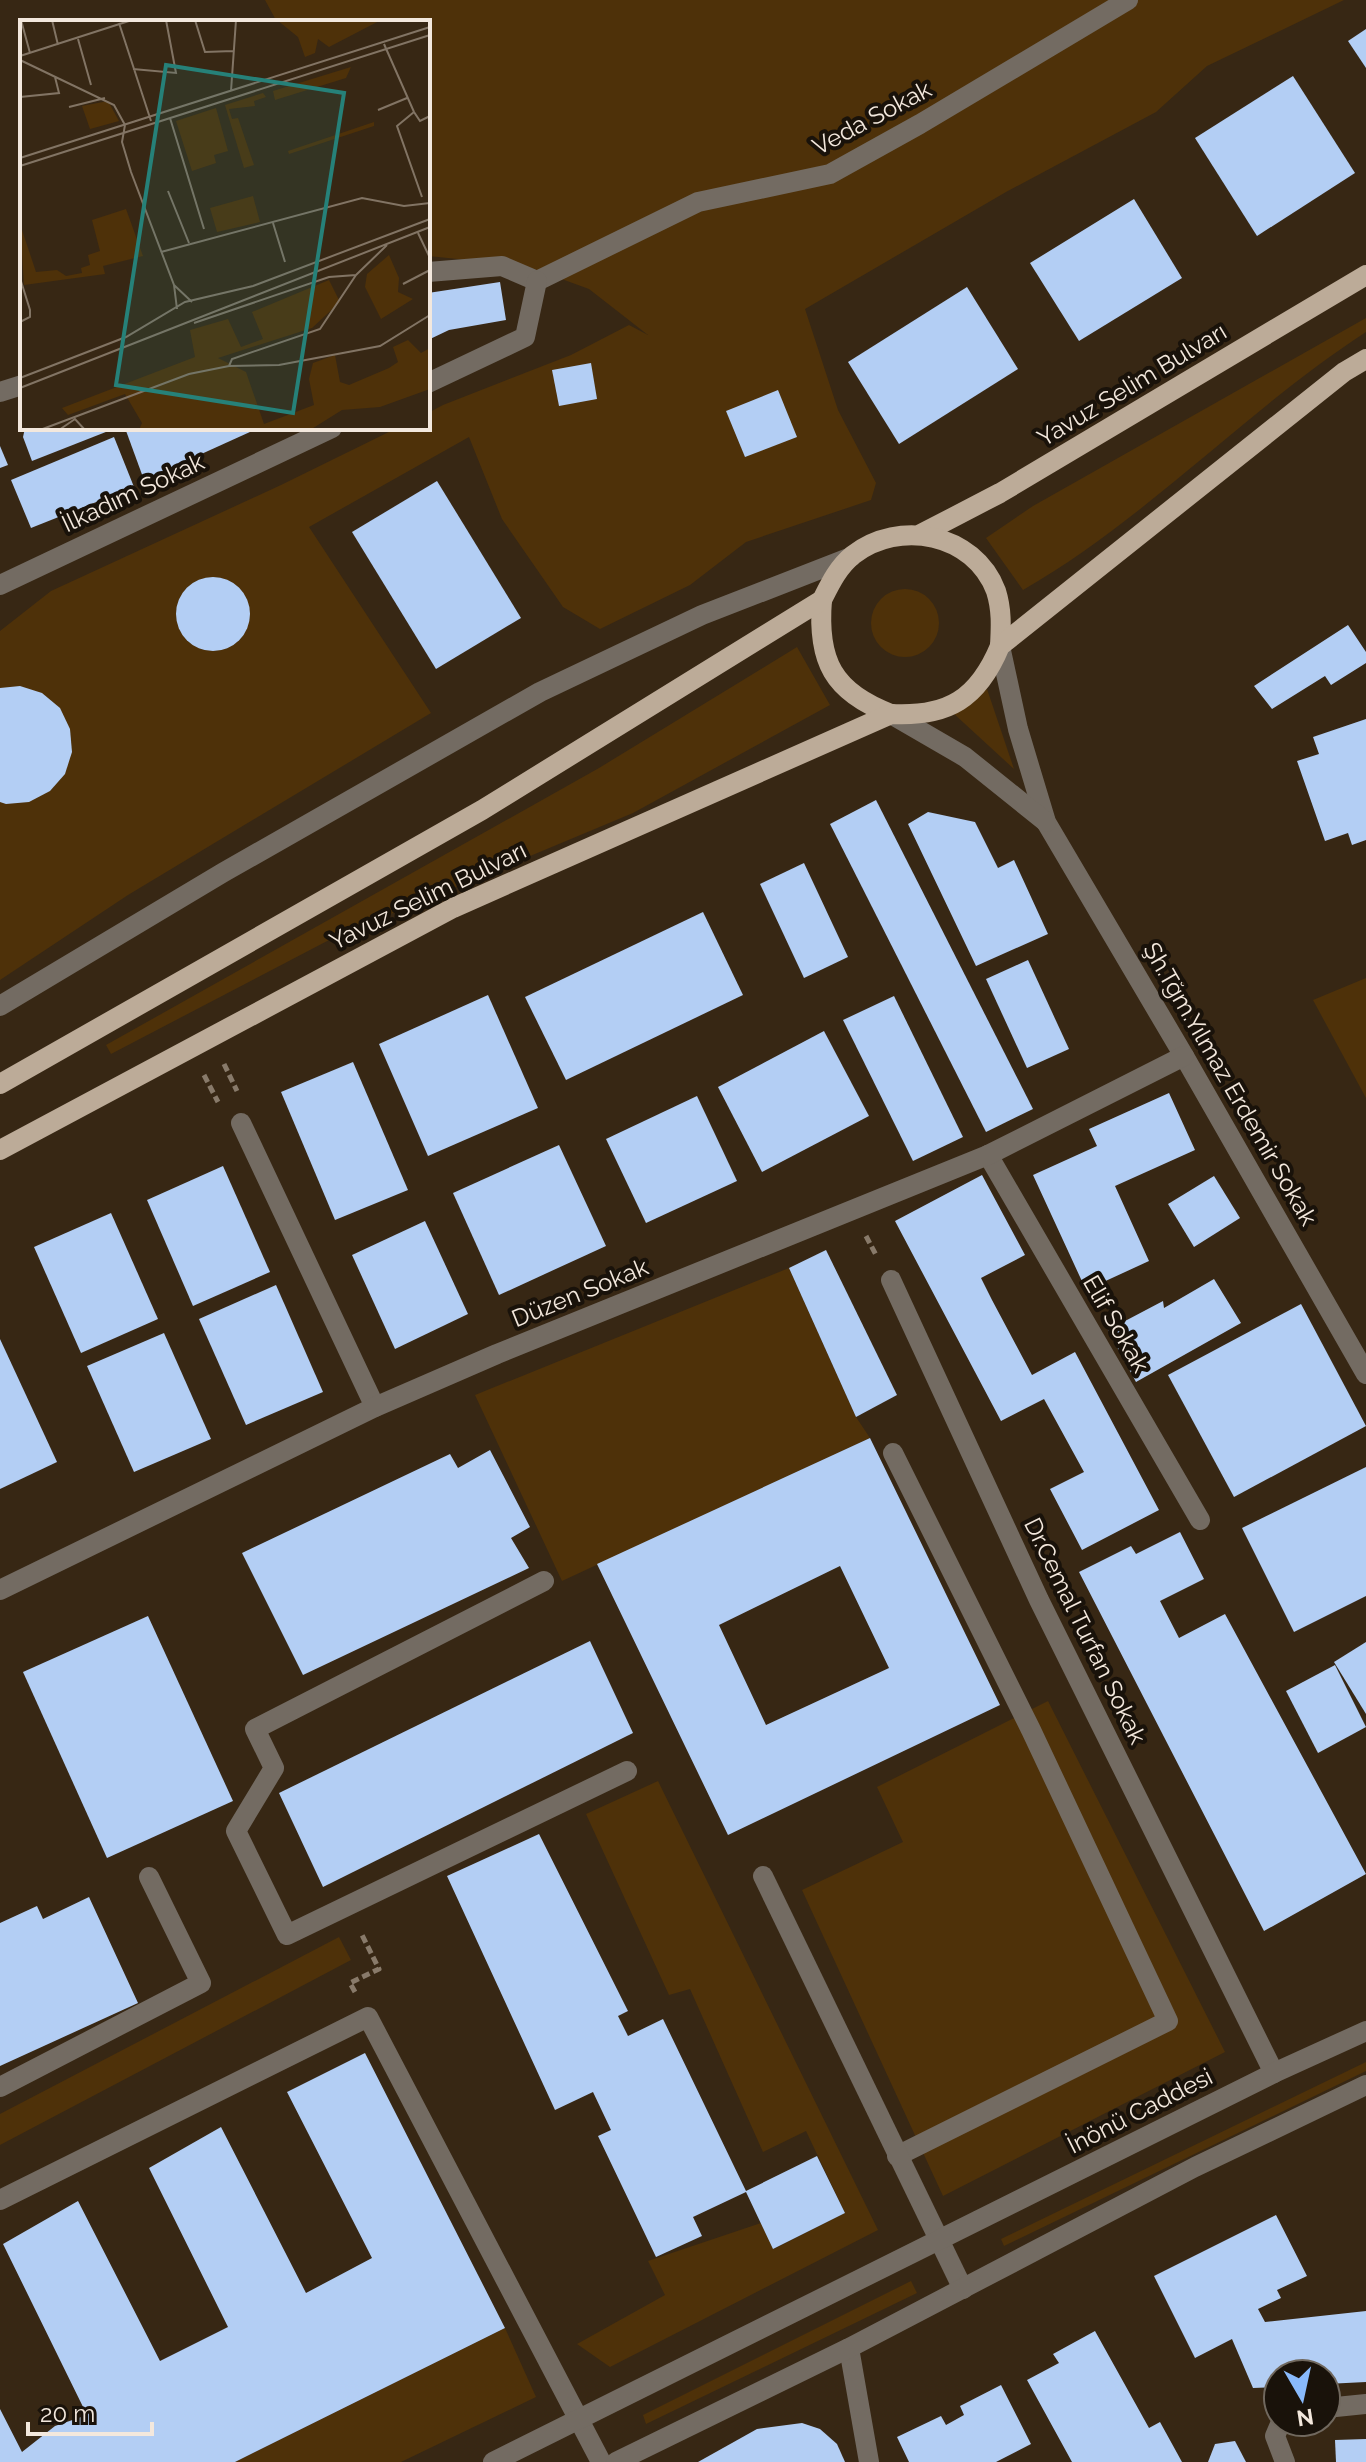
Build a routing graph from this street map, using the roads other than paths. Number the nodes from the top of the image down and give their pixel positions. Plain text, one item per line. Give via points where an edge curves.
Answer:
1 (1128, 0) edge
2 (430, 272) edge
3 (1366, 275) edge
4 (537, 281) junction
5 (1366, 359) edge
6 (430, 382) edge
7 (20, 386) edge
8 (0, 392) edge
9 (328, 430) edge
10 (921, 534) junction
11 (851, 557) junction
12 (0, 585) edge
13 (822, 600) junction
14 (1000, 646) junction
15 (891, 714) junction
16 (1046, 822) junction
17 (0, 1006) edge
18 (1184, 1056) junction
19 (0, 1084) edge
20 (242, 1113) road end
21 (0, 1150) edge
22 (988, 1155) junction
23 (891, 1280) road end
24 (1366, 1374) edge
25 (375, 1407) junction
26 (893, 1453) dead end
27 (1200, 1520) dead end
28 (544, 1581) dead end
29 (0, 1590) edge
30 (627, 1771) dead end
31 (763, 1876) dead end
32 (149, 1877) dead end
33 (1366, 2031) edge
34 (1274, 2073) junction
35 (1366, 2085) edge
36 (0, 2087) edge
37 (897, 2156) junction
38 (0, 2200) edge
39 (939, 2241) junction
40 (963, 2289) junction
41 (849, 2348) junction
42 (1366, 2404) edge
43 (1342, 2406) edge
44 (580, 2419) junction
45 (1276, 2438) edge
46 (493, 2462) edge
47 (601, 2462) edge
48 (616, 2462) edge
49 (869, 2462) edge
50 (1285, 2462) edge

1 - 4 street, Veda Sokak via 830,174 698,202
2 - 4 street via 502,266
3 - 10 main road, Yavuz Selim Bulvarı via 1000,493
4 - 6 street via 525,337
5 - 14 main road, Yavuz Selim Bulvarı
7 - 8 street
9 - 12 street, İlkadım Sokak
10 - 11 main road, Yavuz Selim Bulvarı via 895,535
10 - 14 main road, Yavuz Selim Bulvarı via 964,550 980,566 995,590 1002,618
11 - 13 main road, Yavuz Selim Bulvarı
11 - 17 street, Yavuz Selim Bulvarı via 702,615 540,692
13 - 15 main road, Yavuz Selim Bulvarı via 820,630 826,659 841,684 864,703
13 - 19 main road, Yavuz Selim Bulvarı via 482,810
14 - 15 main road, Yavuz Selim Bulvarı via 989,672 971,693 947,708 920,715
14 - 16 street, Şh.Tğm.Yılmaz Erdemir Sokak
15 - 16 street, Şh.Tğm.Yılmaz Erdemir Sokak via 965,757
15 - 21 main road, Yavuz Selim Bulvarı via 453,908
16 - 18 street, Şh.Tğm.Yılmaz Erdemir Sokak
18 - 22 street, Düzen Sokak
18 - 24 street, Şh.Tğm.Yılmaz Erdemir Sokak
20 - 25 street
22 - 25 street, Düzen Sokak
22 - 27 street, Elif Sokak
23 - 34 street, Dr.Cemal Turfan Sokak via 1039,1600
25 - 29 street, Düzen Sokak
26 - 37 street via 1168,2021
28 - 30 street via 255,1729 274,1768 236,1831 287,1935
31 - 37 street
32 - 36 street via 201,1983
33 - 34 street, İnönü Caddesi
34 - 39 street, İnönü Caddesi
35 - 40 street via 1195,2167
37 - 39 street
38 - 44 street via 368,2017
39 - 40 street
39 - 44 street, İnönü Caddesi
40 - 41 street
41 - 48 street
41 - 49 street
42 - 43 street
44 - 46 street, İnönü Caddesi
44 - 47 street
45 - 50 street

